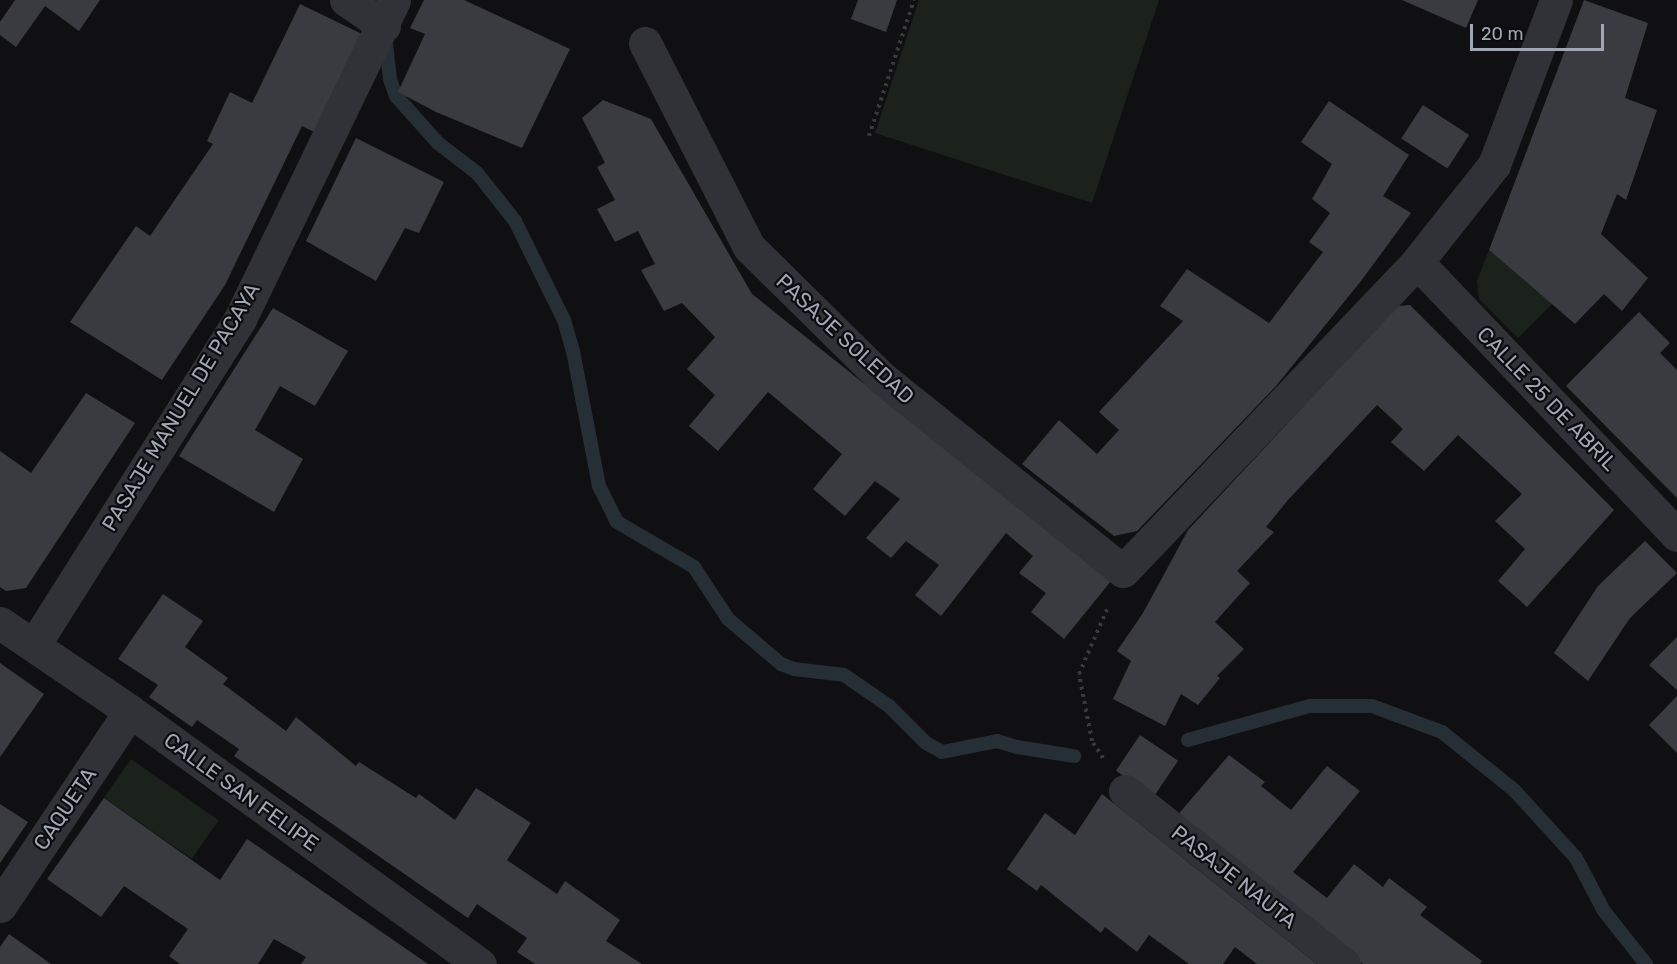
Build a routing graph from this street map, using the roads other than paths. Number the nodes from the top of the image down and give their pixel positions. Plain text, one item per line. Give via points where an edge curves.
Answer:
1 (346, 0) edge
2 (1556, 0) edge
3 (389, 13) edge
4 (645, 43) dead end
5 (1418, 262) junction
6 (1677, 535) edge
7 (0, 623) edge
8 (33, 645) junction
9 (130, 711) junction
10 (1125, 791) road end
11 (0, 906) edge
12 (480, 964) edge
13 (1344, 964) edge

1 - 3 street
2 - 5 street via 1494,165
3 - 8 street, PASAJE MANUEL DE PACAYA via 240,320
4 - 5 street, PASAJE SOLEDAD via 749,248 883,379 1123,571
5 - 6 street, CALLE 25 DE ABRIL
7 - 8 street, CALLE SAN FELIPE
8 - 9 street, CALLE SAN FELIPE
9 - 11 street, CAQUETA
9 - 12 street, CALLE SAN FELIPE
10 - 13 street, PASAJE NAUTA

